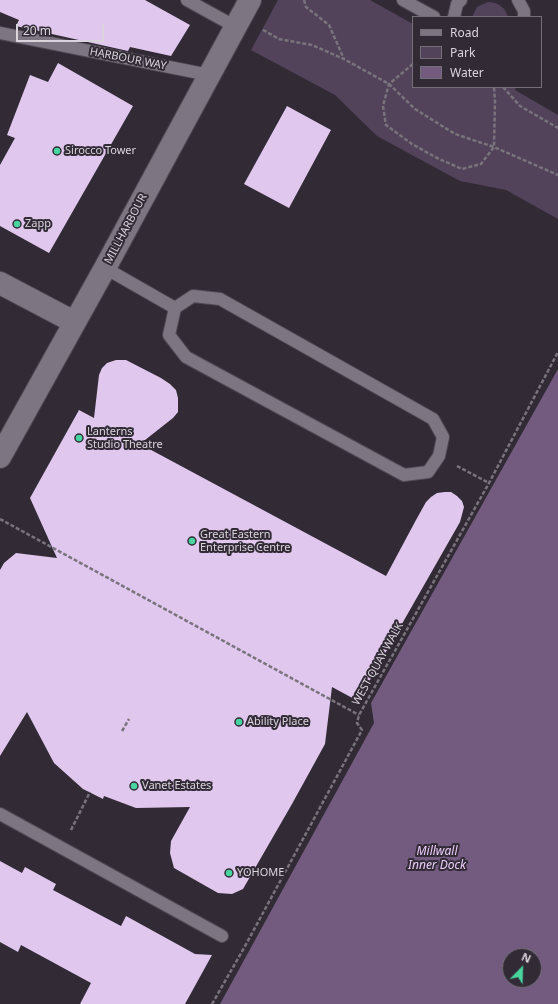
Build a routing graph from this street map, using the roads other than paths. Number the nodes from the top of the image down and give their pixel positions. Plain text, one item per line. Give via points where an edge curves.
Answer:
1 (187, 0) edge
2 (403, 0) edge
3 (461, 0) edge
4 (518, 0) edge
5 (242, 14) edge
6 (432, 16) edge
7 (454, 16) edge
8 (524, 16) edge
9 (0, 33) edge
10 (209, 75) junction
11 (105, 268) junction
12 (0, 283) edge
13 (175, 308) junction
14 (74, 322) junction
15 (0, 457) edge
16 (0, 814) edge
17 (222, 936) dead end

1 - 5 lane
2 - 6 lane
3 - 7 lane via 457,4
4 - 8 lane
5 - 10 street, MILLHARBOUR
9 - 10 lane, HARBOUR WAY
10 - 11 street, MILLHARBOUR
11 - 13 lane
11 - 14 street, MILLHARBOUR
12 - 14 street
13 - 13 lane via 193,296 220,299 433,418 443,437 439,456 428,472 404,475 186,357 169,335
14 - 15 street, MILLHARBOUR
16 - 17 lane

